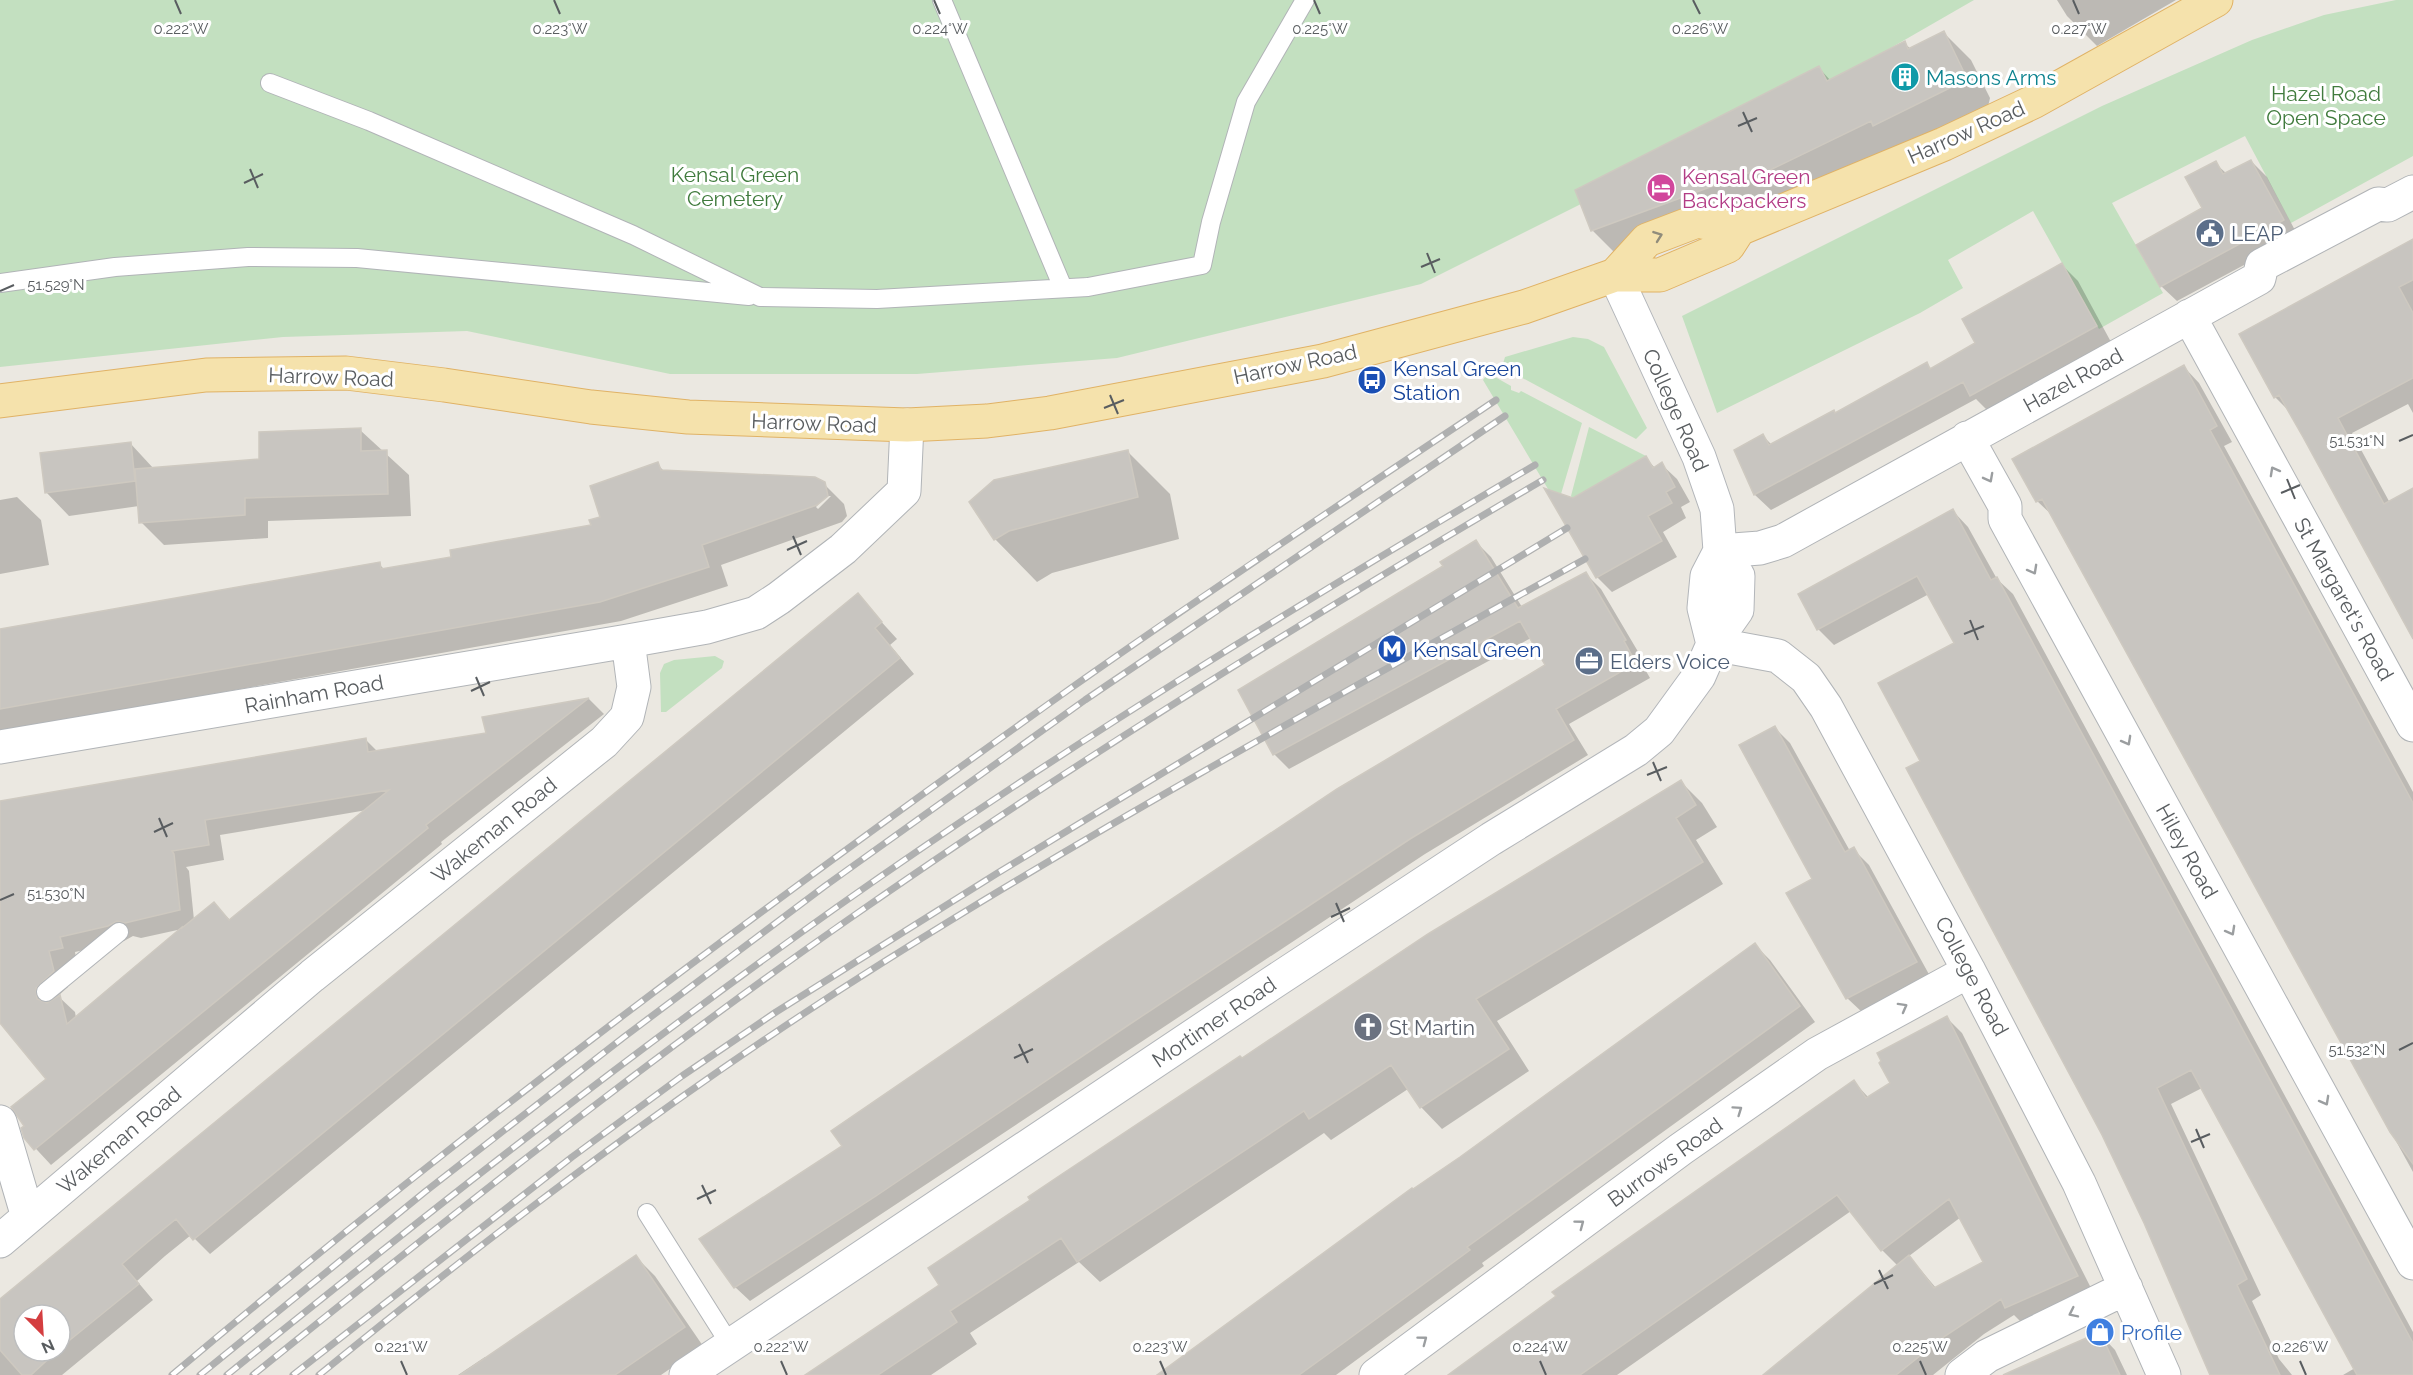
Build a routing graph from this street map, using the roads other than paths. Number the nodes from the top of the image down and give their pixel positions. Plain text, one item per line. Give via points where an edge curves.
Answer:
1 (942, 0) edge
2 (1305, 0) edge
3 (2216, 0) edge
4 (270, 83) dead end
5 (2400, 199) edge
6 (1615, 275) junction
7 (0, 283) edge
8 (1063, 288) junction
9 (760, 297) junction
10 (2189, 316) junction
11 (0, 401) edge
12 (906, 425) junction
13 (1968, 438) junction
14 (1720, 551) junction
15 (628, 641) junction
16 (1713, 644) junction
17 (2413, 725) edge
18 (0, 747) edge
19 (119, 932) dead end
20 (1969, 971) junction
21 (46, 992) dead end
22 (0, 1122) edge
23 (647, 1213) dead end
24 (28, 1217) junction
25 (0, 1241) edge
26 (2413, 1263) edge
27 (2126, 1288) junction
28 (731, 1346) junction
29 (686, 1375) edge
30 (1376, 1375) edge
31 (1962, 1375) edge
32 (2164, 1375) edge

1 - 8 lane
2 - 8 lane via 1246,102 1202,265 1088,287
3 - 6 main road, Harrow Road via 2032,102 1944,144 1739,229 1697,221 1647,240
4 - 9 lane via 369,121 633,235
5 - 10 street, Hazel Road via 2378,204 2262,265 2259,278
6 - 12 main road, Harrow Road via 1524,307 1323,361 1050,413
6 - 14 street, College Road via 1699,457 1717,509
7 - 9 lane via 116,267 259,257 357,258
8 - 9 lane via 877,299
10 - 13 street, Hazel Road
17 -> 10 street, St Margaret's Road
11 - 12 main road, Harrow Road via 206,375 346,373 688,417
12 - 15 street via 904,491 843,549 756,613 707,627
13 - 14 street, Hazel Road via 1783,541 1760,548
13 -> 26 street, Hiley Road via 2005,506 2005,519
14 - 16 street via 1738,576 1737,610
15 - 18 street, Rainham Road
15 - 24 street, Wakeman Road via 634,687 627,717 604,742 312,976
16 - 20 street, College Road via 1778,656 1806,678 1853,753
16 - 28 street, Mortimer Road via 1699,676 1662,728 1636,750 1491,839 1279,978
19 - 21 lane
20 - 27 street, College Road via 2079,1183
30 -> 20 street, Burrows Road via 1681,1149 1817,1054
22 - 24 street
23 - 28 lane
24 - 25 street, Wakeman Road
27 -> 31 street via 1987,1356
27 - 32 street, College Road
28 - 29 street, Mortimer Road

